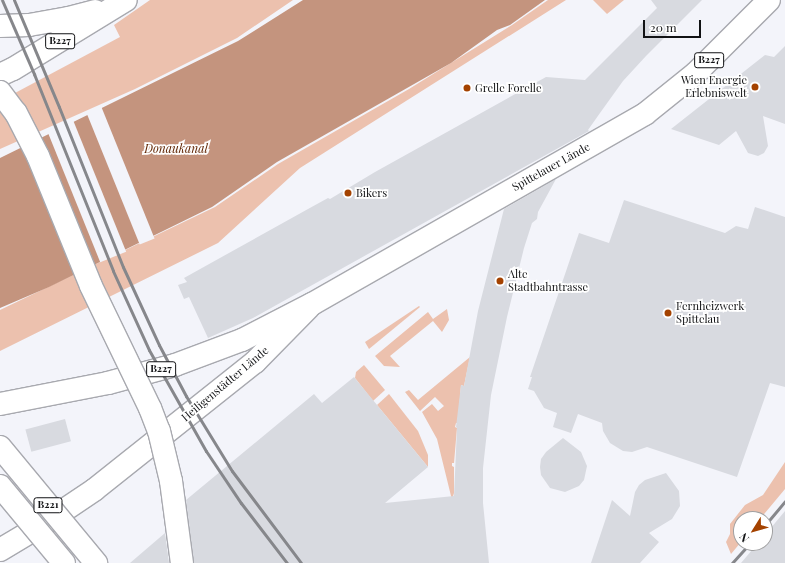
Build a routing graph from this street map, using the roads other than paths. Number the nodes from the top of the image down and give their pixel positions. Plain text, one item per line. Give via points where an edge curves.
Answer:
1 (769, 0) edge
2 (123, 2) edge
3 (0, 26) edge
4 (0, 75) edge
5 (0, 92) edge
6 (312, 304) junction
7 (0, 404) edge
8 (0, 447) edge
9 (0, 486) edge
10 (0, 550) edge
11 (64, 563) edge
12 (96, 563) edge
13 (182, 563) edge

1 - 6 main road, Spittelauer Lände / B227 via 696,73 645,114
2 - 3 main road via 69,18 28,25
2 - 4 main road, B227
5 - 13 main road, bridge via 16,113 33,144 91,286 159,431 171,482
6 - 7 main road, Heiligenstädter Lände / B227 via 242,340 175,365 108,383
6 - 10 main road, Heiligenstädter Lände via 255,362 94,490 32,532
8 - 12 main road, B221, bridge
9 - 11 main road, B221, bridge

